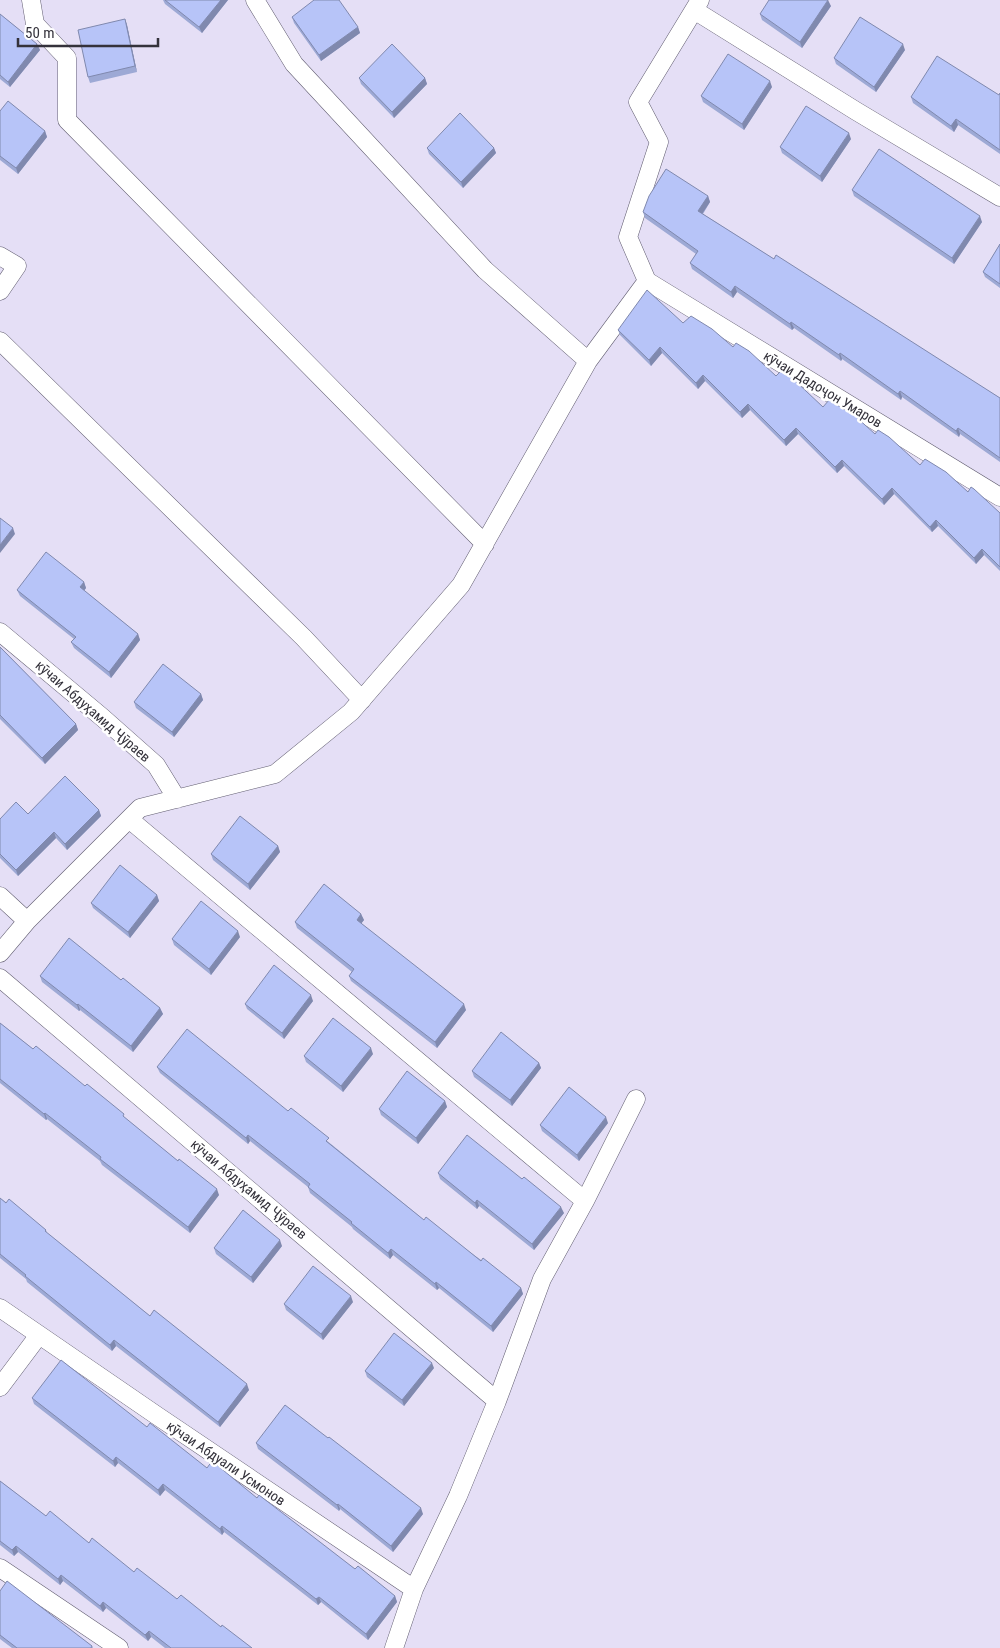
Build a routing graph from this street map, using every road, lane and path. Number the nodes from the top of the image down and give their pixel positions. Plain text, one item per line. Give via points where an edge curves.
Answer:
1 (30, 0) edge
2 (256, 0) edge
3 (697, 5) edge
4 (1000, 197) edge
5 (0, 256) edge
6 (646, 281) junction
7 (0, 291) edge
8 (0, 341) edge
9 (588, 361) junction
10 (1000, 497) edge
11 (485, 544) junction
12 (0, 632) edge
13 (362, 700) junction
14 (177, 799) junction
15 (129, 819) junction
16 (0, 896) edge
17 (27, 921) junction
18 (0, 953) edge
19 (0, 978) edge
20 (636, 1098) dead end
21 (585, 1201) junction
22 (0, 1308) edge
23 (39, 1335) junction
24 (0, 1387) edge
25 (498, 1401) junction
26 (0, 1568) edge
27 (414, 1589) junction
28 (119, 1648) edge
29 (394, 1648) edge

1 - 11 street via 36,24 67,58 66,120
2 - 9 street via 294,64 485,270
3 - 4 street via 856,111
3 - 6 street via 638,102 658,142 628,237
5 - 7 street via 17,266
6 - 9 street
6 - 10 street, кӯчаи Дадоҷон Умаров
8 - 13 street via 304,638
9 - 11 street
11 - 13 street via 461,585
12 - 14 street, кӯчаи Абдуҳамид Ҷӯраев via 156,765
13 - 14 street via 275,774
14 - 15 street via 140,808
15 - 17 street
15 - 21 street
16 - 17 street
17 - 18 street
19 - 25 street, кӯчаи Абдуҳамид Ҷӯраев
20 - 21 street
21 - 25 street via 542,1279
22 - 23 street, кӯчаи Абдуали Усмонов
23 - 24 street
23 - 27 street, кӯчаи Абдуали Усмонов
25 - 27 street
26 - 28 street
27 - 29 street

